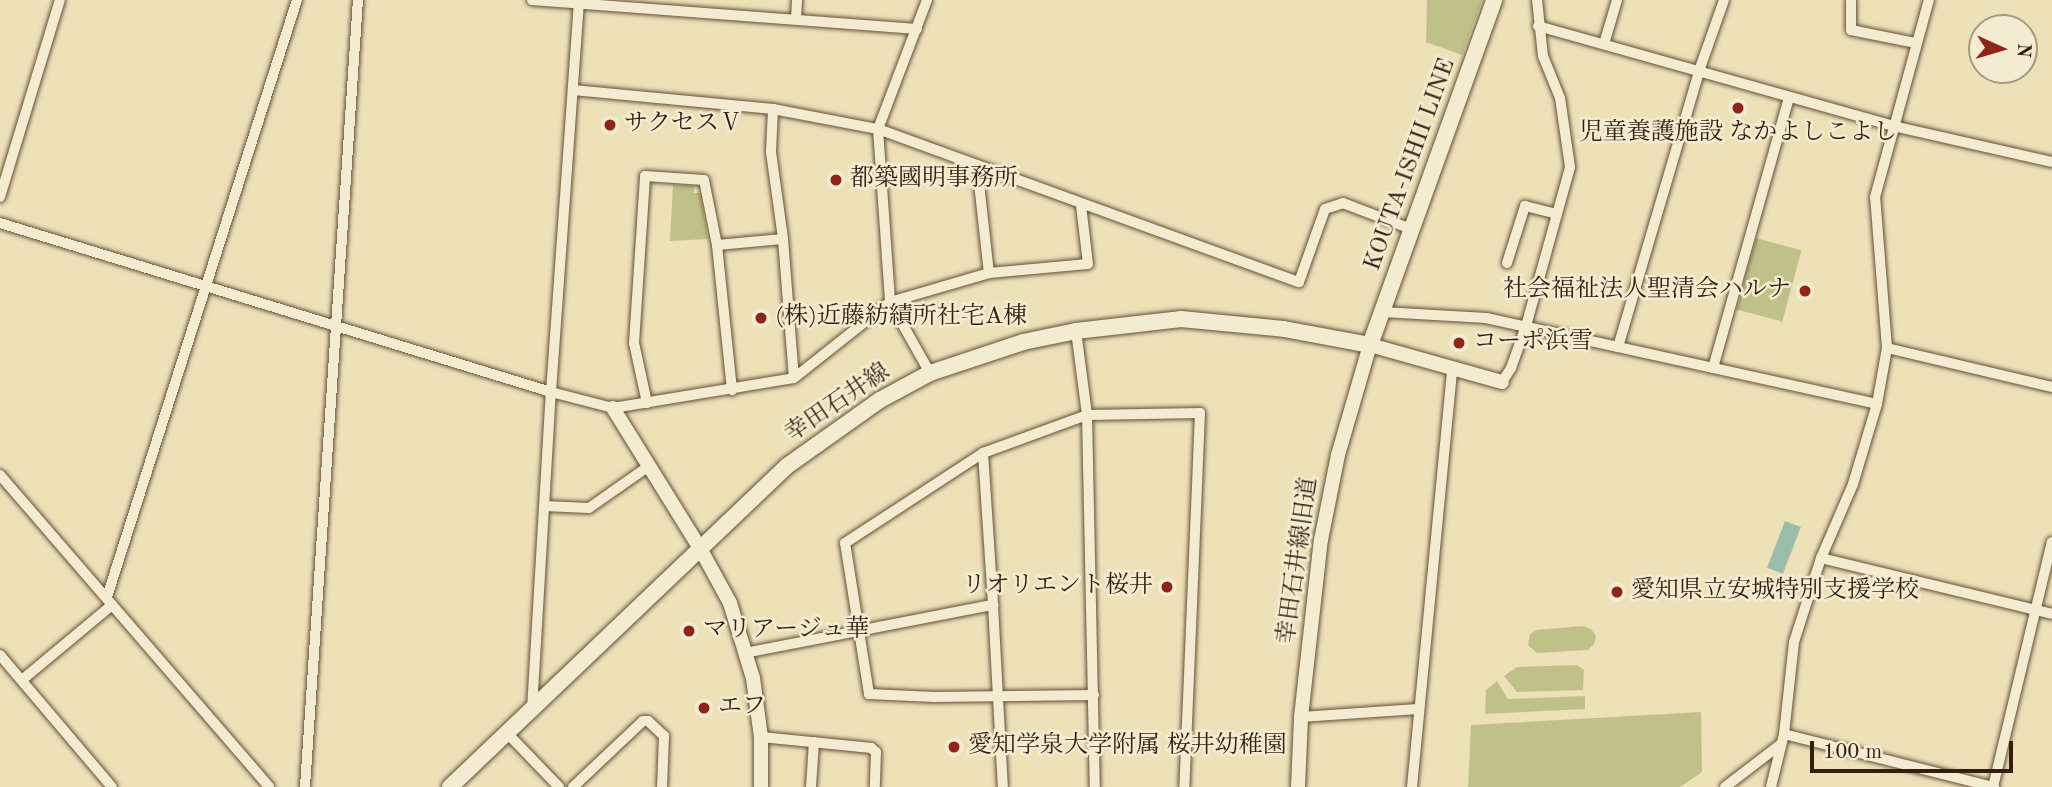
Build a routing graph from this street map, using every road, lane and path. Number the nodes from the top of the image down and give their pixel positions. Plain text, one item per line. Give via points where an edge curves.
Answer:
1 (60, 0) edge
2 (297, 0) edge
3 (358, 0) edge
4 (532, 0) edge
5 (797, 0) edge
6 (927, 0) edge
7 (1494, 0) edge
8 (1537, 0) edge
9 (1617, 0) edge
10 (1724, 0) edge
11 (1851, 0) edge
12 (1929, 0) edge
13 (579, 4) junction
14 (796, 19) junction
15 (1538, 26) junction
16 (917, 29) junction
17 (1915, 43) junction
18 (1604, 44) junction
19 (1699, 71) junction
20 (573, 90) junction
21 (1789, 98) junction
22 (774, 109) junction
23 (1893, 126) junction
24 (878, 128) junction
25 (2052, 162) edge
26 (977, 165) junction
27 (0, 197) edge
28 (1081, 205) junction
29 (1557, 214) junction
30 (0, 223) edge
31 (1411, 229) junction
32 (783, 239) junction
33 (717, 245) junction
34 (1507, 263) dead end
35 (989, 273) junction
36 (206, 288) junction
37 (890, 302) junction
38 (1383, 312) junction
39 (334, 326) junction
40 (1526, 326) junction
41 (1076, 331) junction
42 (1370, 345) junction
43 (1618, 346) junction
44 (1887, 348) junction
45 (1452, 368) junction
46 (1713, 368) junction
47 (930, 373) junction
48 (794, 378) junction
49 (1502, 382) joint
50 (2052, 387) edge
51 (732, 390) junction
52 (551, 393) junction
53 (647, 403) junction
54 (1877, 404) junction
55 (612, 408) junction
56 (1087, 415) junction
57 (983, 453) junction
58 (649, 466) junction
59 (0, 475) edge
60 (544, 506) junction
61 (2052, 542) edge
62 (701, 550) junction
63 (1821, 558) junction
64 (109, 601) junction
65 (993, 605) junction
66 (2036, 610) junction
67 (2052, 614) edge
68 (858, 629) junction
69 (745, 653) junction
70 (0, 655) edge
71 (22, 680) junction
72 (999, 695) junction
73 (1094, 695) junction
74 (532, 709) junction
75 (1418, 709) junction
76 (1301, 717) junction
77 (507, 733) junction
78 (761, 737) junction
79 (1782, 740) junction
80 (814, 742) junction
81 (1962, 784) edge
82 (112, 787) edge
83 (269, 787) edge
84 (305, 787) edge
85 (450, 787) edge
86 (559, 787) edge
87 (573, 787) edge
88 (662, 787) edge
89 (761, 787) edge
90 (811, 787) edge
91 (875, 787) edge
92 (1003, 787) edge
93 (1095, 787) edge
94 (1184, 787) edge
95 (1297, 787) edge
96 (1412, 787) edge
97 (1725, 787) edge
98 (1771, 787) edge
99 (1993, 787) edge

1 - 27 street
2 - 36 street
3 - 39 street
4 - 13 street
5 - 14 street
6 - 16 street
7 - 31 main road, KOUTA-ISHII LINE
8 - 15 street
9 - 18 street
10 - 19 street
11 - 17 street via 1851,30
12 - 17 street
13 - 14 street
13 - 20 street
14 - 16 street
15 - 18 street
15 - 29 street via 1542,56 1560,98 1570,167
16 - 24 street
17 - 23 street
18 - 19 street
19 - 21 street
19 - 43 street
20 - 22 street
20 - 52 street
21 - 23 street
21 - 46 street
22 - 24 street
22 - 32 street via 771,152
23 - 25 street
23 - 44 street via 1875,197
24 - 26 street
24 - 37 street
26 - 28 street
26 - 35 street
28 - 31 street via 1299,282 1325,209 1343,203
28 - 35 street via 1088,264
29 - 34 street via 1525,206
29 - 40 street
30 - 36 street
31 - 38 main road, KOUTA-ISHII LINE
32 - 33 street
32 - 48 street
33 - 51 street
33 - 53 street via 704,180 645,177 634,343
35 - 37 street
36 - 39 street
36 - 64 street
37 - 47 street
37 - 48 street
38 - 40 street via 1486,318
38 - 42 main road, KOUTA-ISHII LINE
39 - 52 street
39 - 84 street
40 - 43 street
40 - 49 street
41 - 42 main road, 幸田石井線 via 1181,318 1284,329
41 - 47 main road, 幸田石井線 via 1023,342
41 - 56 street
42 - 45 street
42 - 76 street, 幸田石井線旧道 via 1338,454 1321,540
43 - 46 street
44 - 50 street
44 - 54 street
45 - 49 street
45 - 75 street
46 - 54 street
47 - 62 main road, 幸田石井線 via 880,400 787,466
48 - 51 street
51 - 53 street
52 - 55 street
52 - 60 street
53 - 55 street
54 - 63 street via 1853,484
55 - 58 street
56 - 57 street
56 - 73 street
56 - 94 street via 1200,413
57 - 65 street
57 - 68 street via 845,543
58 - 60 street via 589,508
58 - 62 street
59 - 64 street
60 - 74 street
61 - 66 street
62 - 69 street via 730,603
62 - 74 main road, 幸田石井線
63 - 66 street
63 - 79 street via 1794,642
64 - 71 street
64 - 83 street
65 - 68 street
65 - 72 street
66 - 67 street
66 - 99 street
68 - 69 street
68 - 72 street via 869,694
69 - 78 street
70 - 71 street
71 - 82 street
72 - 73 street
72 - 92 street
73 - 93 street
74 - 77 main road, 幸田石井線
75 - 76 street
75 - 96 street
76 - 95 street, 幸田石井線旧道
77 - 85 main road, 幸田石井線
77 - 86 street
78 - 80 street
78 - 89 street
79 - 81 street
79 - 97 street
79 - 98 street
80 - 90 street
80 - 91 street via 871,748 876,752
81 - 99 street
87 - 88 street via 648,720 664,736

